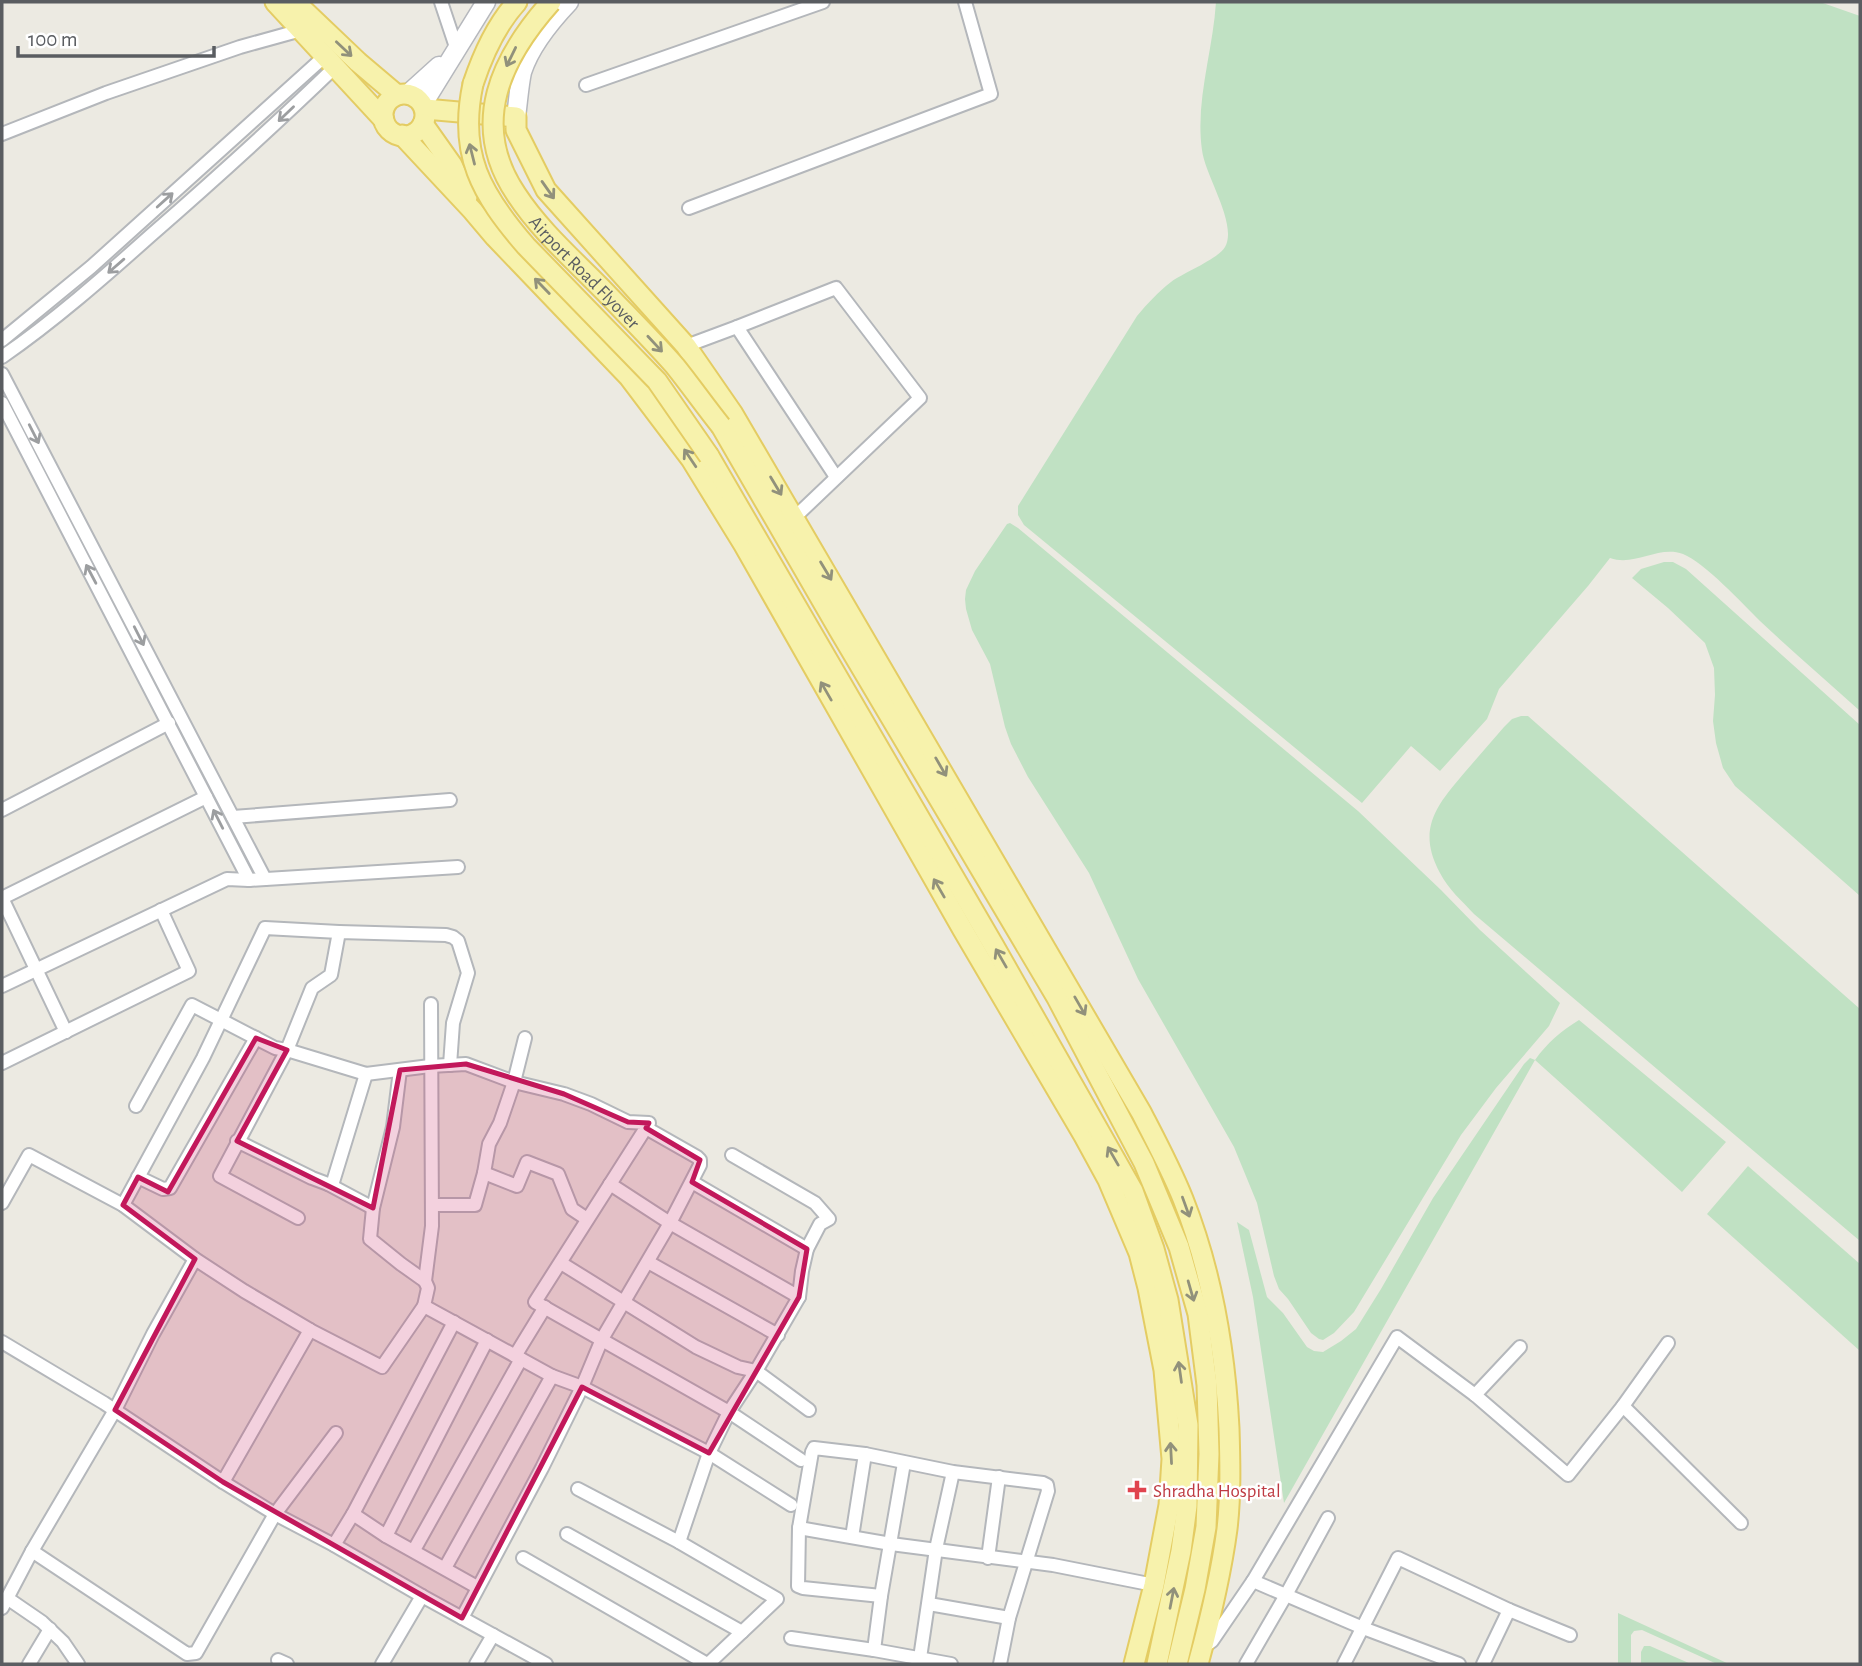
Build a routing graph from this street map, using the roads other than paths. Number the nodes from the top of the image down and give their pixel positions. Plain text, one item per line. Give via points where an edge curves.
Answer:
1 (275, 2) edge
2 (295, 2) edge
3 (441, 2) edge
4 (486, 2) edge
5 (517, 2) edge
6 (551, 2) edge
7 (569, 2) edge
8 (823, 2) edge
9 (965, 2) edge
10 (309, 27) junction
11 (457, 50) junction
12 (330, 62) junction
13 (586, 85) dead end
14 (417, 107) junction
15 (384, 120) junction
16 (516, 124) junction
17 (2, 134) edge
18 (402, 135) junction
19 (689, 208) dead end
20 (473, 211) junction
21 (737, 327) junction
22 (2, 340) edge
23 (686, 346) junction
24 (2, 357) edge
25 (2, 374) edge
26 (2, 402) edge
27 (836, 477) junction
28 (733, 512) junction
29 (787, 517) junction
30 (169, 723) junction
31 (206, 797) junction
32 (450, 800) dead end
33 (2, 810) edge
34 (233, 817) junction
35 (458, 867) dead end
36 (265, 879) junction
37 (249, 880) junction
38 (2, 898) edge
39 (161, 910) junction
40 (338, 932) junction
41 (35, 970) junction
42 (2, 986) edge
43 (431, 1004) dead end
44 (222, 1021) junction
45 (66, 1032) junction
46 (256, 1038) junction
47 (525, 1038) dead end
48 (287, 1050) junction
49 (2, 1063) edge
50 (450, 1065) junction
51 (430, 1066) junction
52 (400, 1070) junction
53 (366, 1074) junction
54 (514, 1082) junction
55 (136, 1106) dead end
56 (646, 1128) junction
57 (237, 1141) junction
58 (732, 1155) dead end
59 (484, 1173) junction
60 (138, 1177) junction
61 (692, 1182) junction
62 (328, 1184) junction
63 (610, 1184) junction
64 (2, 1203) edge
65 (122, 1205) junction
66 (432, 1205) junction
67 (373, 1208) junction
68 (298, 1218) dead end
69 (587, 1219) junction
70 (670, 1223) junction
71 (807, 1249) junction
72 (195, 1259) junction
73 (648, 1262) junction
74 (561, 1263) junction
75 (425, 1281) junction
76 (799, 1297) junction
77 (623, 1302) junction
78 (424, 1306) junction
79 (545, 1307) junction
80 (454, 1322) junction
81 (310, 1330) junction
82 (778, 1335) junction
83 (602, 1339) junction
84 (486, 1340) junction
85 (1668, 1343) dead end
86 (3, 1346) edge
87 (1520, 1347) dead end
88 (518, 1358) junction
89 (756, 1371) junction
90 (552, 1376) junction
91 (582, 1387) junction
92 (1475, 1395) junction
93 (1623, 1406) junction
94 (115, 1410) junction
95 (809, 1410) dead end
96 (729, 1412) junction
97 (336, 1433) dead end
98 (709, 1453) junction
99 (865, 1454) junction
100 (801, 1460) dead end
101 (904, 1463) junction
102 (953, 1472) junction
103 (999, 1477) junction
104 (223, 1482) junction
105 (578, 1489) dead end
106 (791, 1505) dead end
107 (275, 1514) junction
108 (353, 1514) junction
109 (1328, 1518) dead end
110 (1741, 1522) dead end
111 (799, 1528) junction
112 (567, 1534) dead end
113 (386, 1536) junction
114 (852, 1537) junction
115 (679, 1542) junction
116 (891, 1544) junction
117 (334, 1545) junction
118 (936, 1549) junction
119 (414, 1550) junction
120 (32, 1551) junction
121 (523, 1558) dead end
122 (988, 1558) junction
123 (1026, 1562) junction
124 (445, 1568) junction
125 (1253, 1581) junction
126 (1154, 1585) junction
127 (477, 1587) junction
128 (1286, 1595) junction
129 (422, 1596) junction
130 (881, 1596) junction
131 (4, 1603) edge
132 (929, 1604) junction
133 (1509, 1610) junction
134 (462, 1618) junction
135 (1009, 1618) junction
136 (1363, 1628) junction
137 (50, 1629) junction
138 (742, 1632) junction
139 (493, 1635) junction
140 (1570, 1635) dead end
141 (791, 1638) dead end
142 (874, 1650) junction
143 (1200, 1656) edge
144 (920, 1658) junction
145 (29, 1664) edge
146 (78, 1664) edge
147 (382, 1664) edge
148 (476, 1664) edge
149 (546, 1664) edge
150 (708, 1664) edge
151 (951, 1664) edge
152 (1000, 1664) edge
153 (1134, 1664) edge
154 (1157, 1664) edge
155 (1177, 1664) edge
156 (1246, 1664) edge
157 (1344, 1664) edge
158 (1459, 1664) edge
159 (1483, 1664) edge

1 - 10 main road
2 - 10 main road
3 - 11 street
4 - 11 street
28 -> 5 main road, Airport Road Flyover, bridge via 709,456 657,381 526,246 478,175 471,154 468,106 479,64
6 -> 29 main road, Airport Road Flyover, bridge via 515,49 497,92 495,144 512,188 668,358
7 - 16 street via 530,55
8 - 13 street
9 - 19 street via 991,94
10 - 12 main road
10 -> 14 main road
10 - 17 street via 106,93
11 - 14 street
12 - 15 main road
22 -> 12 street
12 -> 24 street via 257,141 114,268
14 - 15 main road via 387,103
14 - 16 main road
14 - 18 main road via 414,133
14 - 20 main road via 453,165
15 - 18 main road
16 -> 23 main road via 546,190
18 - 20 main road
28 -> 20 main road via 629,377
21 - 23 street
21 - 27 street
21 - 27 street via 835,288 920,398
23 -> 29 main road via 733,414
25 -> 34 street
30 -> 26 street
27 - 29 street
126 -> 28 main road via 1169,1505 1172,1459 1164,1370 1139,1253 1084,1136 957,919
154 -> 28 main road via 1187,1506 1188,1425 1170,1313 1133,1191 769,561
29 -> 143 main road via 1141,1112 1188,1213 1221,1338 1230,1452 1227,1526
29 -> 155 main road via 839,630 1057,998 1144,1163 1179,1247 1198,1314 1209,1454 1206,1527
30 - 31 street
30 - 33 street
37 -> 31 street
31 - 38 street
32 - 34 street
34 - 36 street
35 - 36 street
36 - 37 street
37 - 39 street via 227,879
38 - 41 street
39 - 41 street
39 - 45 street via 190,971
40 - 44 street via 265,928
40 - 48 street via 331,975 312,988
40 - 50 street via 446,936 458,941 468,973 453,1023
41 - 42 street
41 - 45 street
43 - 51 street
44 - 46 street
44 - 55 street via 192,1005
44 - 60 street
45 - 49 street
46 - 48 street
46 - 60 street via 170,1188
47 - 54 street
48 - 53 street
48 - 57 street
50 - 51 street
50 - 54 street via 466,1064
51 - 52 street
51 - 66 street
52 - 53 street
52 - 67 street via 393,1127
53 - 62 street via 333,1182
54 - 56 street via 573,1097 628,1122 649,1123
54 - 59 street via 489,1144
56 - 61 street via 700,1160
56 - 63 street
57 - 62 street
57 - 68 street via 220,1176
58 - 71 street via 815,1203 829,1219 820,1224
59 - 66 street via 475,1205
59 - 69 street via 517,1186 527,1162 558,1174 572,1209
60 - 65 street
61 - 70 street
61 - 71 street
62 - 67 street
63 - 69 street
63 - 70 street
64 - 65 street via 29,1155
65 - 72 street
66 - 75 street
67 - 75 street via 370,1239
69 - 74 street
70 - 73 street
70 - 76 street
71 - 76 street
72 - 81 street
72 - 94 street
73 - 77 street
73 - 82 street
74 - 77 street
74 - 79 street via 535,1302
75 - 78 street
76 - 82 street
77 - 83 street
77 - 89 street via 696,1347
78 - 80 street
78 - 81 street via 382,1367
79 - 83 street
79 - 88 street
80 - 84 street
80 - 108 street
81 - 104 street
82 - 89 street
83 - 91 street
83 - 96 street
84 - 88 street
84 - 113 street
85 - 93 street
86 - 94 street
87 - 92 street
88 - 90 street
88 - 119 street
89 - 95 street
89 - 96 street
90 - 91 street
90 - 124 street
91 - 98 street
91 - 127 street
92 - 93 street via 1568,1475
92 - 125 street via 1396,1337
93 - 110 street
94 - 104 street
94 - 120 street
96 - 98 street
96 - 100 street
97 - 107 street
98 - 106 street
98 - 115 street
99 - 101 street
99 - 111 street via 814,1448
99 - 114 street
101 - 102 street
101 - 116 street
102 - 103 street
102 - 118 street
103 - 122 street
103 - 123 street via 1047,1485
104 - 107 street
105 - 115 street
107 - 117 street
107 - 120 street via 192,1655
108 - 113 street
108 - 117 street
109 - 128 street
111 - 114 street
111 - 130 street via 799,1586
112 - 138 street
113 - 119 street
114 - 116 street
115 - 138 street via 777,1599
116 - 118 street
116 - 130 street
117 - 129 street
118 - 122 street
118 - 132 street
119 - 124 street
120 - 131 street
121 - 150 street
122 - 123 street
123 - 126 street
123 - 135 street
124 - 127 street
125 - 128 street
125 - 143 street
126 - 153 main road
127 - 134 street
128 - 136 street
128 - 156 street
129 - 134 street
129 - 147 street
130 - 142 street
131 - 137 street
132 - 135 street
132 - 144 street
133 - 136 street via 1398,1558
133 - 140 street
133 - 159 street
134 - 139 street
135 - 152 street
136 - 157 street
136 - 158 street
137 - 145 street
137 - 146 street
138 - 150 street
139 - 148 street
139 - 149 street
141 - 142 street
142 - 144 street
144 - 151 street

